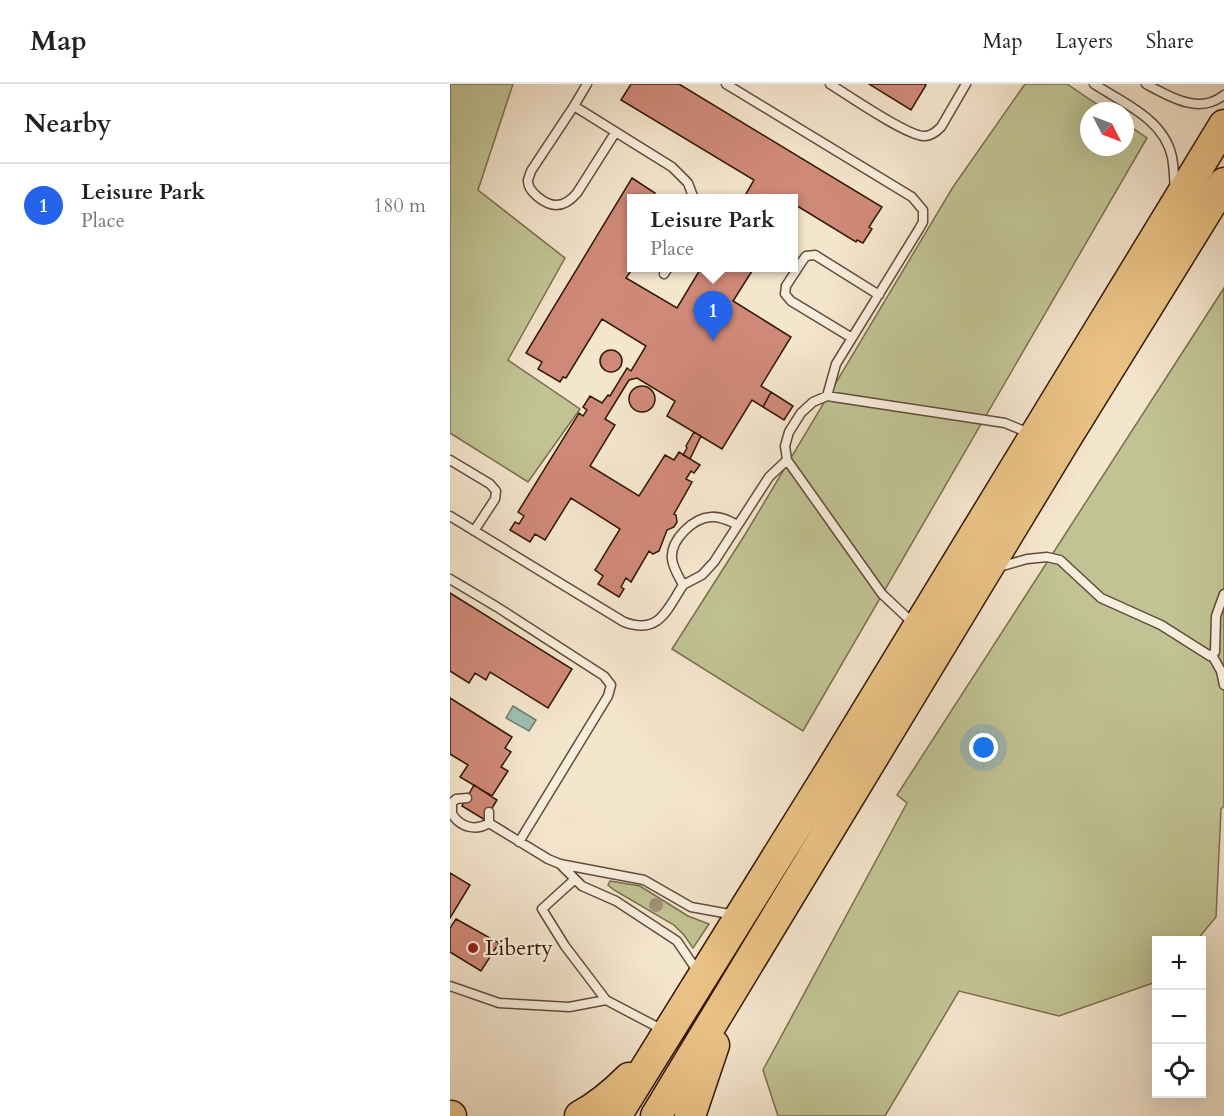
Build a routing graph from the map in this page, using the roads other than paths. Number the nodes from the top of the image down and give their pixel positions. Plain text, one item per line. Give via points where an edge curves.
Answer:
1 (587, 84) edge
2 (726, 84) edge
3 (830, 84) edge
4 (966, 84) edge
5 (1094, 84) edge
6 (1146, 84) edge
7 (1224, 95) edge
8 (574, 106) junction
9 (1224, 125) edge
10 (615, 133) junction
11 (1224, 183) edge
12 (692, 194) edge
13 (1176, 204) junction
14 (798, 268) edge
15 (795, 272) edge
16 (879, 295) junction
17 (852, 338) junction
18 (827, 396) junction
19 (1035, 435) junction
20 (450, 459) edge
21 (787, 460) junction
22 (450, 516) edge
23 (738, 525) junction
24 (474, 531) junction
25 (987, 570) junction
26 (450, 579) edge
27 (683, 585) junction
28 (1224, 594) edge
29 (918, 628) junction
30 (1212, 655) junction
31 (1224, 685) edge
32 (467, 798) dead end
33 (451, 803) edge
34 (489, 812) dead end
35 (489, 823) junction
36 (519, 842) junction
37 (560, 864) junction
38 (575, 879) junction
39 (741, 916) junction
40 (702, 978) junction
41 (450, 986) edge
42 (736, 986) junction
43 (606, 1000) junction
44 (665, 1038) junction
45 (580, 1116) edge
46 (616, 1116) edge
47 (656, 1116) edge
48 (690, 1116) edge

1 - 8 lane
2 - 16 lane via 912,197 923,210 923,222
3 - 4 lane via 924,137 941,127
5 - 13 lane via 1160,129 1172,155
6 - 7 lane via 1185,103 1199,104
8 - 10 lane
8 - 10 lane via 528,180 530,189 543,200 558,205 570,201
9 - 13 highway
10 - 12 lane via 681,174
11 - 25 highway
13 - 19 highway
14 - 16 lane via 806,256 814,255
15 - 17 lane via 786,286 787,298
16 - 17 lane
17 - 18 lane via 836,364
18 - 19 lane via 1005,423
18 - 21 lane via 801,413 789,432
19 - 29 highway
20 - 24 lane via 496,490 495,499
21 - 23 lane via 769,477
21 - 29 lane via 882,594
22 - 24 lane
23 - 27 lane via 702,575
23 - 27 lane via 711,517 696,522 682,534 672,556
24 - 27 lane via 635,626 655,623
25 - 30 lane via 1027,559 1060,560 1101,598 1161,625
25 - 42 highway
26 - 36 lane via 604,676 610,685 608,696
28 - 30 lane via 1216,616
29 - 39 highway
30 - 31 lane
32 - 33 lane
33 - 35 lane via 455,819 465,826 483,827
34 - 35 lane
35 - 36 lane
36 - 37 lane
37 - 38 lane
37 - 39 lane via 644,880 691,907
38 - 40 lane via 677,941
38 - 43 lane via 542,909
39 - 40 highway
40 - 44 highway
41 - 43 lane via 499,1003 568,1007
42 - 47 highway
42 - 48 highway
43 - 44 lane
44 - 45 highway via 615,1092
44 - 46 highway

